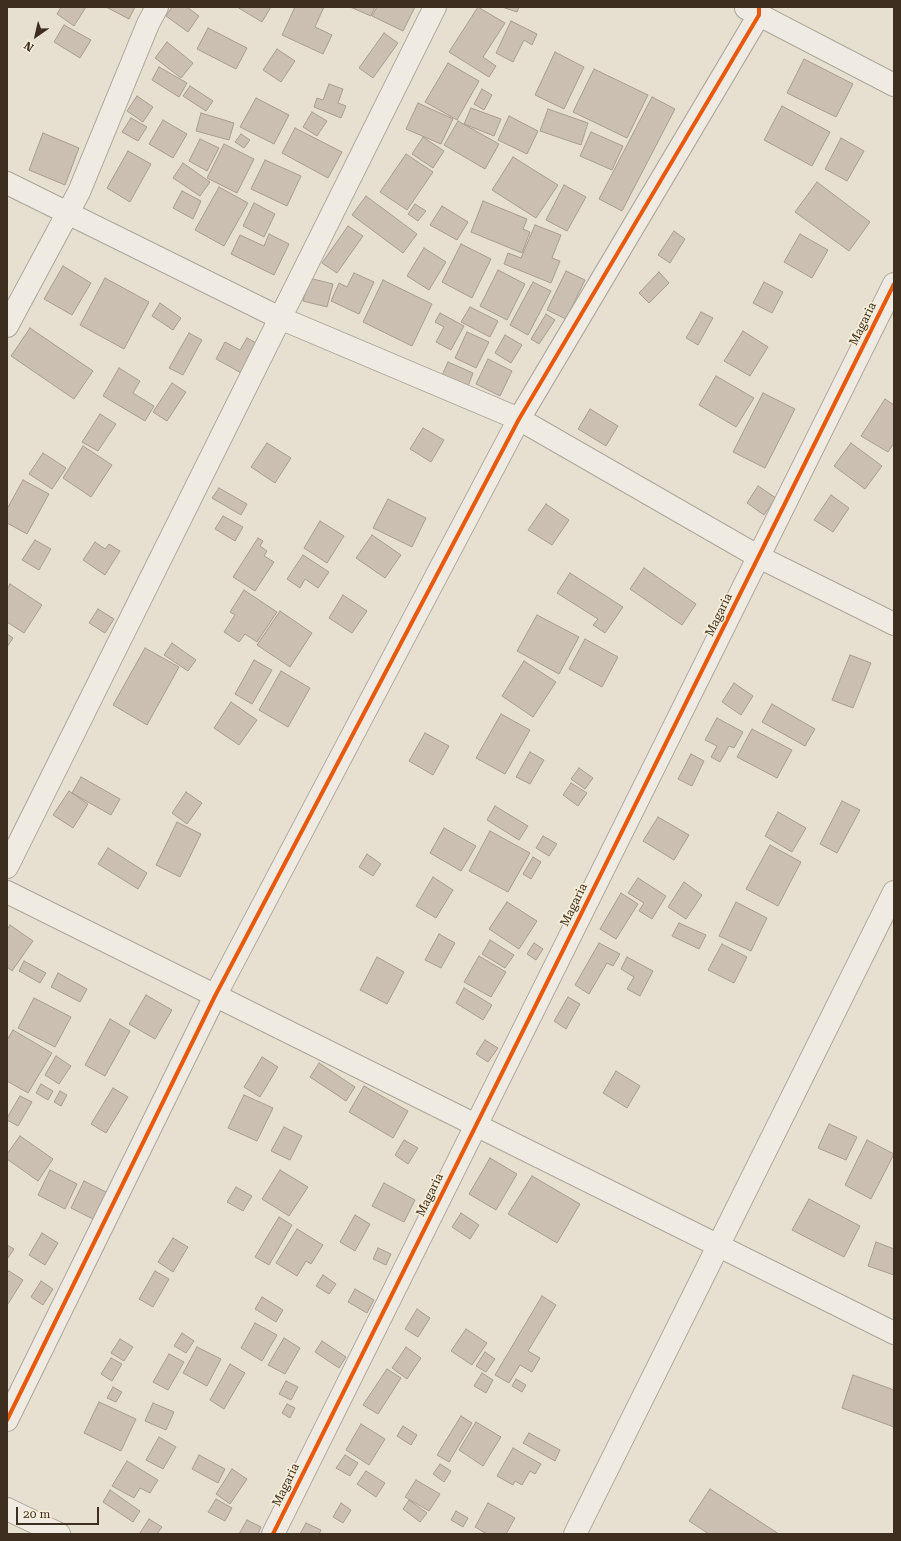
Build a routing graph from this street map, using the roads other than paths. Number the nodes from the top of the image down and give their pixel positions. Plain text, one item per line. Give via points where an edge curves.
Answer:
1 (157, 7) edge
2 (435, 7) edge
3 (754, 10) edge
4 (894, 85) edge
5 (7, 183) edge
6 (67, 213) junction
7 (894, 284) edge
8 (280, 318) junction
9 (7, 326) edge
10 (519, 419) junction
11 (759, 557) junction
12 (894, 624) edge
13 (7, 867) edge
14 (7, 892) edge
15 (894, 892) edge
16 (215, 996) junction
17 (476, 1125) junction
18 (718, 1246) junction
19 (894, 1333) edge
20 (7, 1420) edge
21 (7, 1509) edge
22 (59, 1534) edge
23 (273, 1534) edge
24 (575, 1534) edge

1 - 6 street via 79,192
2 - 8 street
3 - 4 street
3 - 10 street
5 - 6 street
6 - 8 street
6 - 9 street
7 - 11 street, Magaria
8 - 10 street
8 - 13 street
10 - 11 street
10 - 16 street
11 - 12 street
11 - 17 street, Magaria
14 - 16 street
15 - 18 street
16 - 17 street
16 - 20 street
17 - 18 street
17 - 23 street, Magaria
18 - 19 street
18 - 24 street
21 - 22 street

